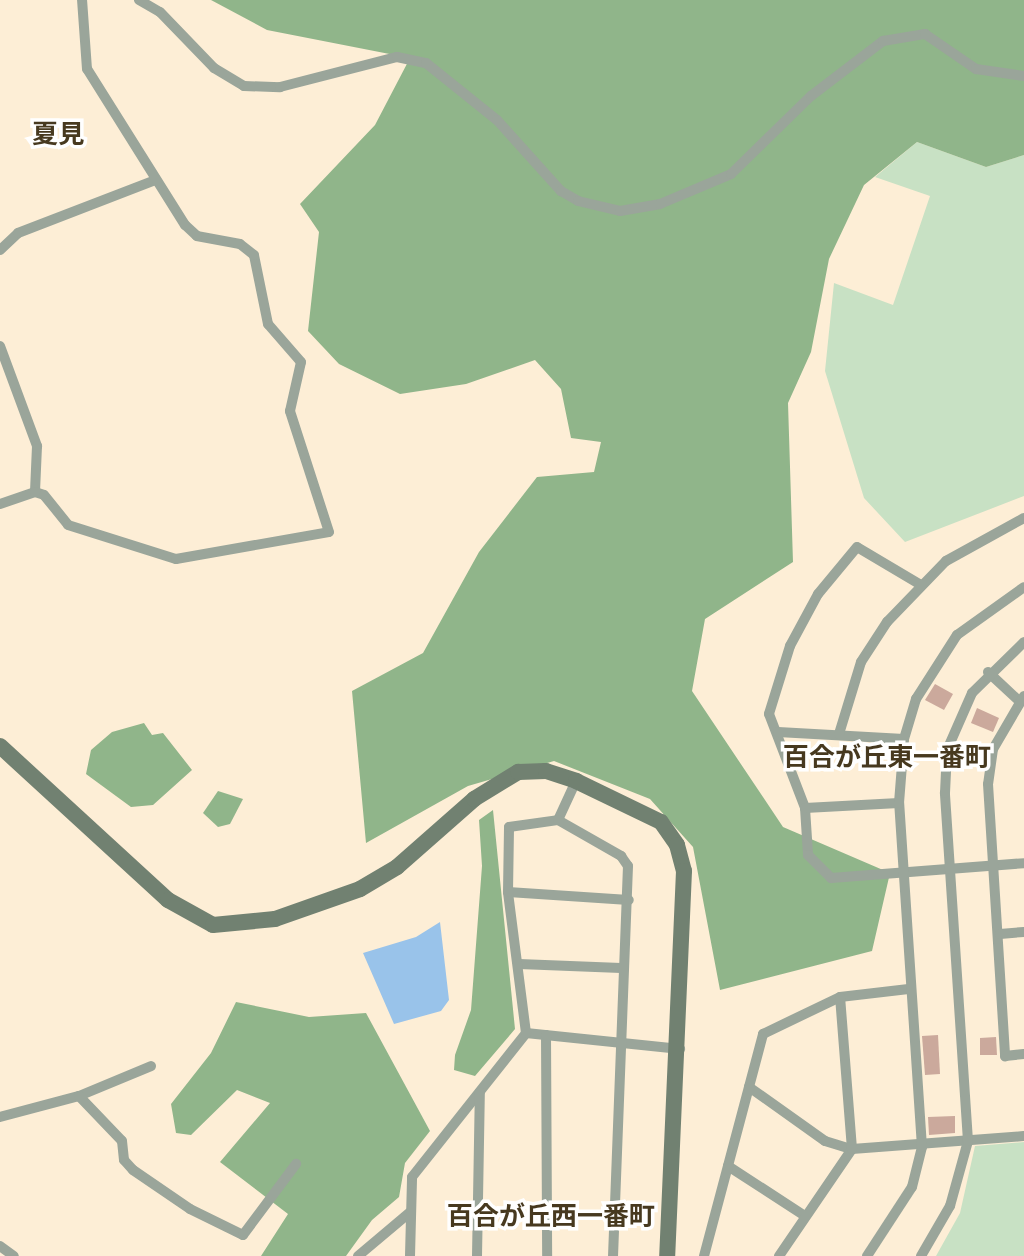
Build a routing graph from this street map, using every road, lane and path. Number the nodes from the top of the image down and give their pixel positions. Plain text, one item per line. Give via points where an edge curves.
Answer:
1 (82, 0) edge
2 (139, 0) edge
3 (1024, 76) edge
4 (155, 180) junction
5 (0, 250) edge
6 (0, 346) edge
7 (35, 492) junction
8 (0, 504) edge
9 (1024, 518) edge
10 (921, 585) junction
11 (1024, 587) edge
12 (1024, 642) edge
13 (988, 671) junction
14 (1021, 698) edge
15 (778, 732) junction
16 (839, 734) junction
17 (904, 739) junction
18 (0, 746) edge
19 (576, 781) junction
20 (900, 803) junction
21 (805, 808) junction
22 (558, 820) junction
23 (1024, 863) edge
24 (995, 865) junction
25 (951, 869) junction
26 (905, 872) junction
27 (508, 892) junction
28 (629, 900) junction
29 (1024, 932) edge
30 (1000, 934) junction
31 (519, 964) junction
32 (621, 968) junction
33 (909, 989) junction
34 (841, 997) junction
35 (526, 1033) junction
36 (547, 1035) junction
37 (618, 1040) junction
38 (680, 1049) junction
39 (1024, 1054) edge
40 (151, 1066) dead end
41 (749, 1087) junction
42 (480, 1092) junction
43 (79, 1096) junction
44 (0, 1117) edge
45 (1024, 1136) edge
46 (968, 1141) junction
47 (922, 1147) junction
48 (852, 1149) junction
49 (296, 1164) dead end
50 (728, 1166) junction
51 (409, 1213) junction
52 (805, 1216) junction
53 (0, 1245) edge
54 (14, 1256) edge
55 (358, 1256) edge
56 (410, 1256) edge
57 (477, 1256) edge
58 (547, 1256) edge
59 (612, 1256) edge
60 (667, 1256) edge
61 (704, 1256) edge
62 (779, 1256) edge
63 (867, 1256) edge
64 (921, 1256) edge

1 - 4 street via 87,69
2 - 3 street via 160,12 214,68 244,86 281,87 397,57 426,62 497,120 561,191 578,201 620,211 660,204 731,174 811,96 883,41 925,34 976,69
4 - 5 street via 18,233
4 - 7 street via 197,236 240,244 254,255 268,324 301,362 290,411 329,532 176,559 68,525 44,495
6 - 7 street via 37,446
7 - 8 street
9 - 10 street via 988,533
10 - 15 street via 857,547 818,593 790,646 769,714
10 - 16 street via 861,662
11 - 17 street via 957,635 916,699
12 - 13 street
13 - 14 street
13 - 25 street via 958,718 947,750
14 - 24 street via 993,748 988,784
15 - 16 street
15 - 21 street
16 - 17 street
17 - 20 street
18 - 19 street via 168,900 213,925 275,919 360,889 397,867 474,799 518,772 546,771
19 - 22 street
19 - 38 street via 634,805 661,822 677,845 685,902
20 - 21 street
20 - 26 street
21 - 26 street via 808,855 831,878
22 - 27 street via 509,827
22 - 28 street via 621,856 628,866
23 - 24 street
24 - 25 street
24 - 30 street
25 - 26 street
25 - 46 street
26 - 33 street
27 - 28 street
27 - 31 street
28 - 32 street
29 - 30 street
30 - 39 street via 1005,1056
31 - 32 street
31 - 35 street
32 - 37 street
33 - 34 street
33 - 47 street
34 - 41 street via 764,1034
34 - 48 street
35 - 36 street
35 - 42 street
36 - 37 street
36 - 58 street
37 - 38 street
37 - 59 street
38 - 60 street
40 - 43 street
41 - 48 street via 825,1141
41 - 50 street
42 - 51 street via 412,1177
42 - 57 street
43 - 44 street
43 - 49 street via 122,1141 124,1160 133,1170 190,1209 243,1235
45 - 46 street
46 - 47 street
46 - 64 street via 950,1206
47 - 48 street
47 - 63 street via 912,1186
48 - 52 street
50 - 52 street
50 - 61 street
51 - 55 street
51 - 56 street
52 - 62 street
53 - 54 street

